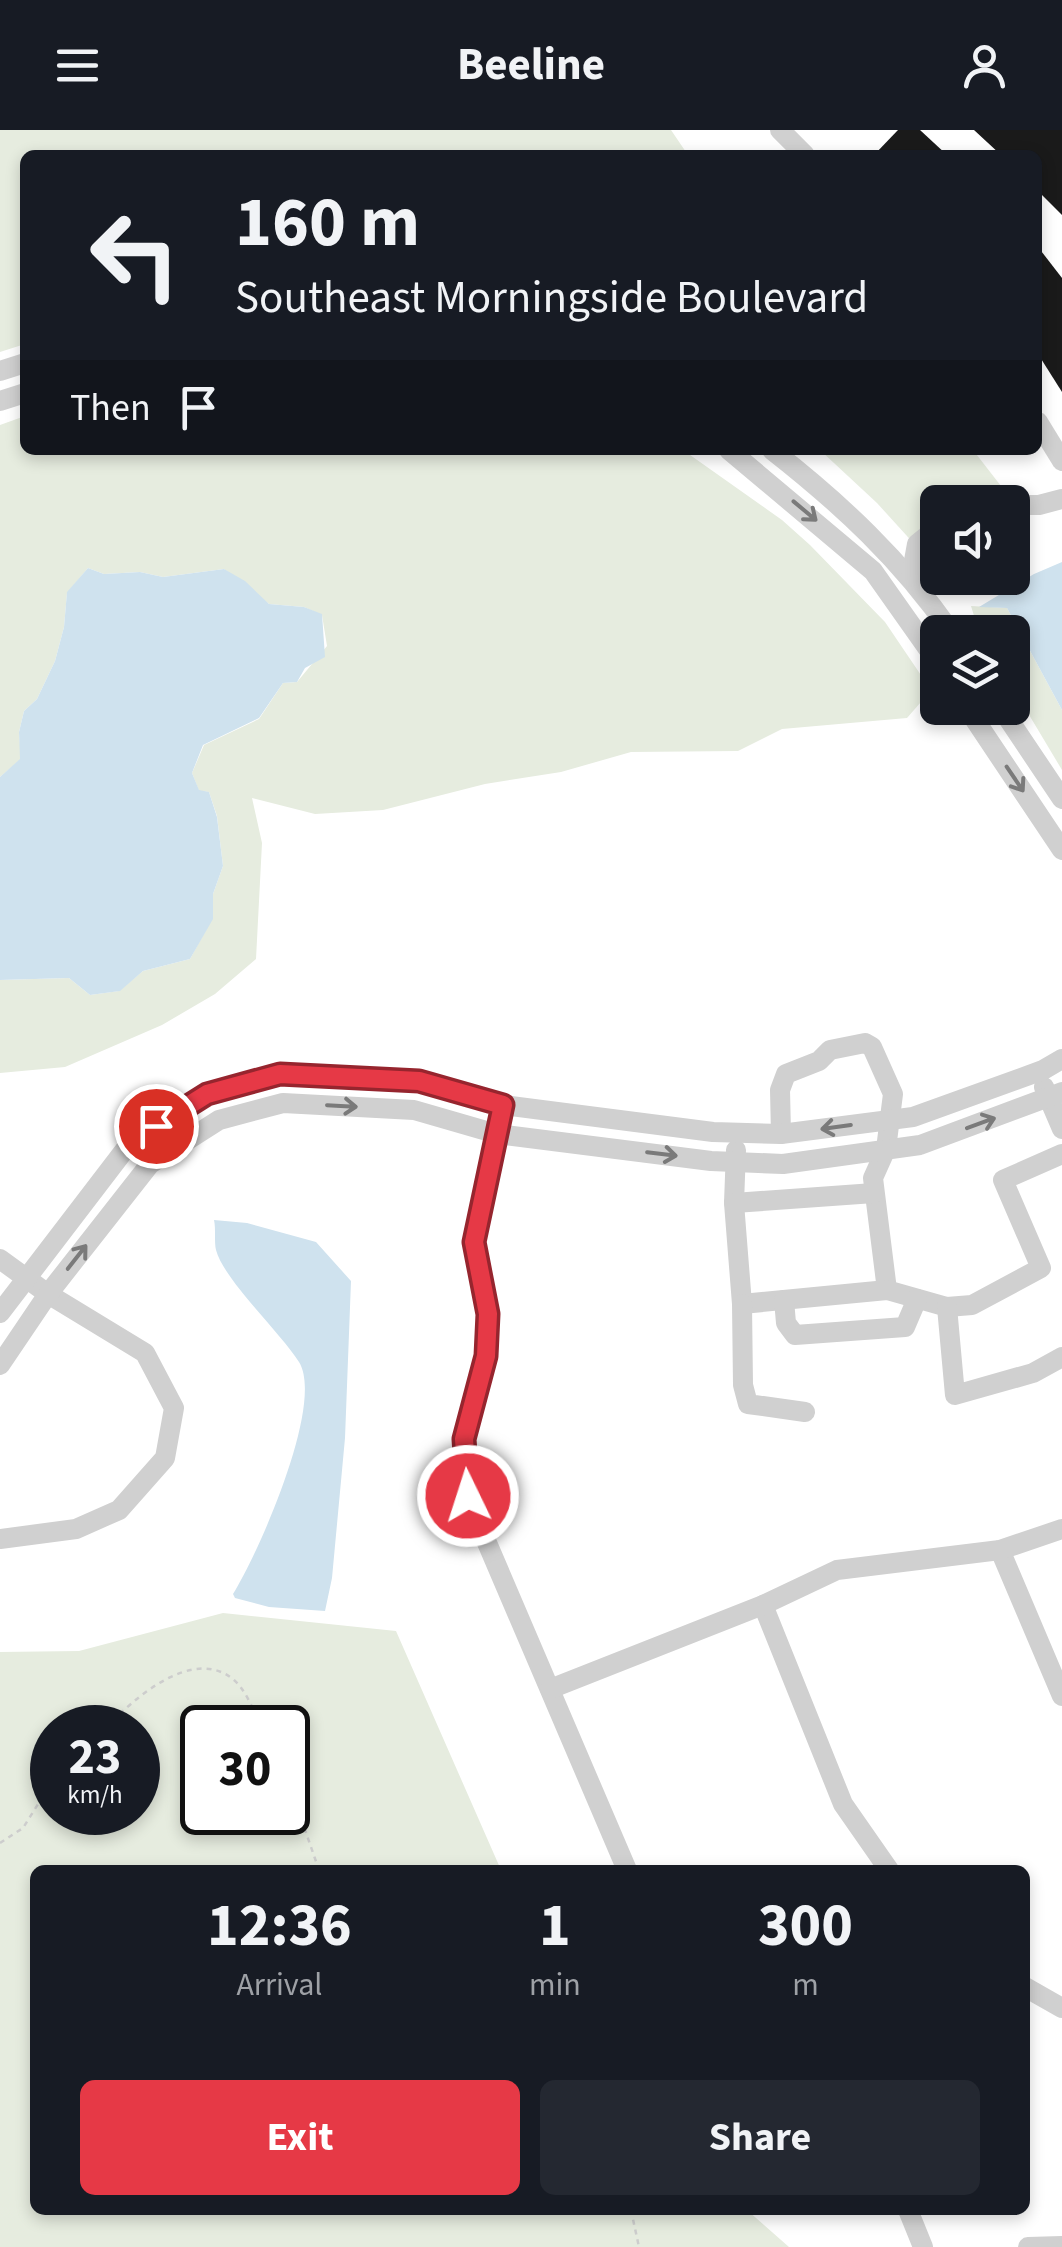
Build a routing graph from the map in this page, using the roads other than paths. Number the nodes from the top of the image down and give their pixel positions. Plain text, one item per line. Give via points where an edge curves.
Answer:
1 (780, 130) edge
2 (801, 150) edge
3 (1042, 428) edge
4 (735, 455) edge
5 (778, 455) edge
6 (1062, 461) edge
7 (1062, 498) edge
8 (1030, 507) edge
9 (920, 541) edge
10 (911, 577) junction
11 (920, 577) edge
12 (890, 595) junction
13 (939, 615) edge
14 (920, 638) edge
15 (978, 725) edge
16 (1012, 725) edge
17 (1062, 799) edge
18 (1062, 850) edge
19 (1062, 1058) edge
20 (1037, 1072) junction
21 (280, 1074) junction
22 (1056, 1095) edge
23 (284, 1103) junction
24 (503, 1105) junction
25 (892, 1118) junction
26 (1062, 1129) edge
27 (738, 1133) junction
28 (497, 1134) junction
29 (781, 1134) junction
30 (886, 1149) junction
31 (1062, 1154) edge
32 (735, 1162) junction
33 (874, 1193) junction
34 (734, 1203) junction
35 (0, 1259) edge
36 (24, 1277) junction
37 (886, 1290) junction
38 (48, 1294) junction
39 (917, 1299) junction
40 (784, 1300) junction
41 (742, 1304) junction
42 (946, 1307) junction
43 (0, 1313) edge
44 (1062, 1357) edge
45 (0, 1365) edge
46 (806, 1412) dead end
47 (1062, 1529) edge
48 (0, 1538) edge
49 (1000, 1550) junction
50 (763, 1605) junction
51 (550, 1689) junction
52 (1062, 1696) edge
53 (625, 1865) edge
54 (886, 1865) edge
55 (1030, 1990) edge
56 (1062, 2008) edge
57 (910, 2215) edge
58 (1062, 2246) edge
59 (923, 2247) edge
60 (1028, 2247) edge

1 - 2 street
3 - 6 street
4 -> 12 street via 859,558
5 - 10 street
7 - 8 street
9 - 10 street
10 - 11 street
10 - 12 street
10 - 13 street
12 - 14 street
15 -> 18 street
16 - 17 street
19 - 20 street
20 - 22 street
20 - 25 street
21 - 23 street
21 - 24 street via 419,1081
21 - 36 street via 207,1094 130,1143
22 - 26 street
30 -> 22 street via 920,1145
23 -> 28 street via 414,1110
38 -> 23 street via 150,1164 219,1120
24 - 27 street
24 - 28 street
25 -> 29 street
25 - 29 street via 892,1094 865,1043 830,1050 786,1074
25 - 30 street
27 - 29 street
27 - 32 street
28 -> 32 street
28 - 51 street via 474,1242 488,1314 486,1356 464,1439 468,1496
30 - 32 street via 782,1164
30 - 33 street via 872,1178
31 - 42 street via 1003,1180 1042,1268 972,1304
32 - 34 street
33 - 34 street
33 - 37 street
34 - 41 street
35 - 36 street
36 - 38 street
36 - 43 street
37 - 39 street
37 - 40 street
38 - 45 street
38 - 48 street via 144,1352 174,1408 166,1458 120,1510 76,1529
39 - 40 street via 905,1326 794,1335
39 - 42 street
40 - 41 street
41 - 46 street via 748,1404
42 - 44 street via 956,1395 1034,1373
47 - 49 street
49 - 50 street via 837,1570
49 - 52 street
50 - 51 street
50 - 54 street via 844,1804
51 - 53 street
55 - 56 street
57 - 59 street
58 - 60 street

